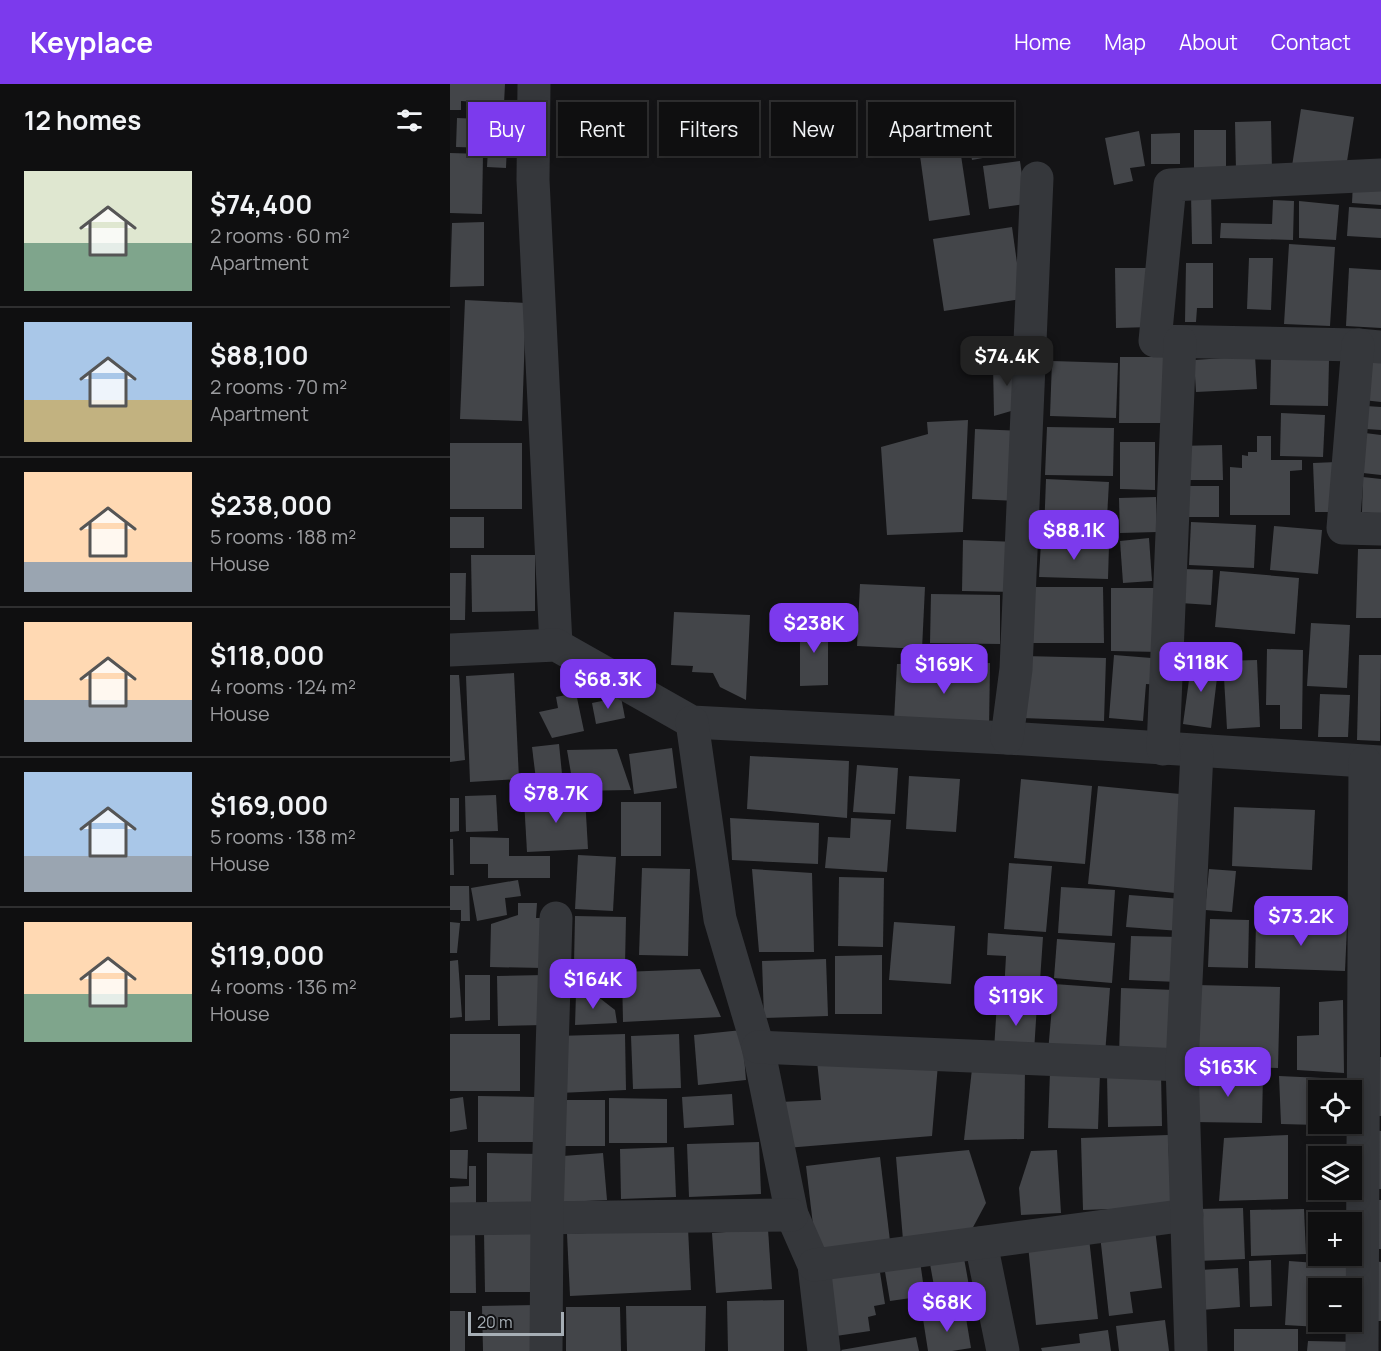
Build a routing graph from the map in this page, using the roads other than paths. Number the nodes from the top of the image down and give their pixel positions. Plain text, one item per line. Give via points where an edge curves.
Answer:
1 (534, 84) edge
2 (1381, 175) edge
3 (1037, 178) dead end
4 (1180, 342) junction
5 (1370, 346) edge
6 (1381, 529) edge
7 (556, 645) junction
8 (450, 650) edge
9 (692, 722) junction
10 (1007, 738) junction
11 (1163, 749) junction
12 (1197, 752) junction
13 (1373, 762) edge
14 (556, 918) dead end
15 (758, 1047) junction
16 (1182, 1065) junction
17 (792, 1215) junction
18 (1187, 1215) junction
19 (547, 1218) junction
20 (450, 1219) edge
21 (981, 1243) junction
22 (814, 1265) junction
23 (546, 1351) edge
24 (824, 1351) edge
25 (1003, 1351) edge
26 (1191, 1351) edge
27 (1362, 1351) edge

1 - 7 street via 534,192
2 - 4 street via 1170,185 1155,341
3 - 10 street via 1016,669
4 - 5 street
4 - 11 street
5 - 6 street via 1343,528
7 - 8 street
7 - 9 street
9 - 10 street
9 - 15 street via 720,919
10 - 11 street
11 - 12 street
12 - 13 street
12 - 16 street
13 - 27 street
14 - 19 street
15 - 16 street
15 - 17 street
16 - 18 street
17 - 19 street
17 - 22 street
18 - 21 street
18 - 26 street
19 - 20 street
19 - 23 street
21 - 22 street
21 - 25 street
22 - 24 street

